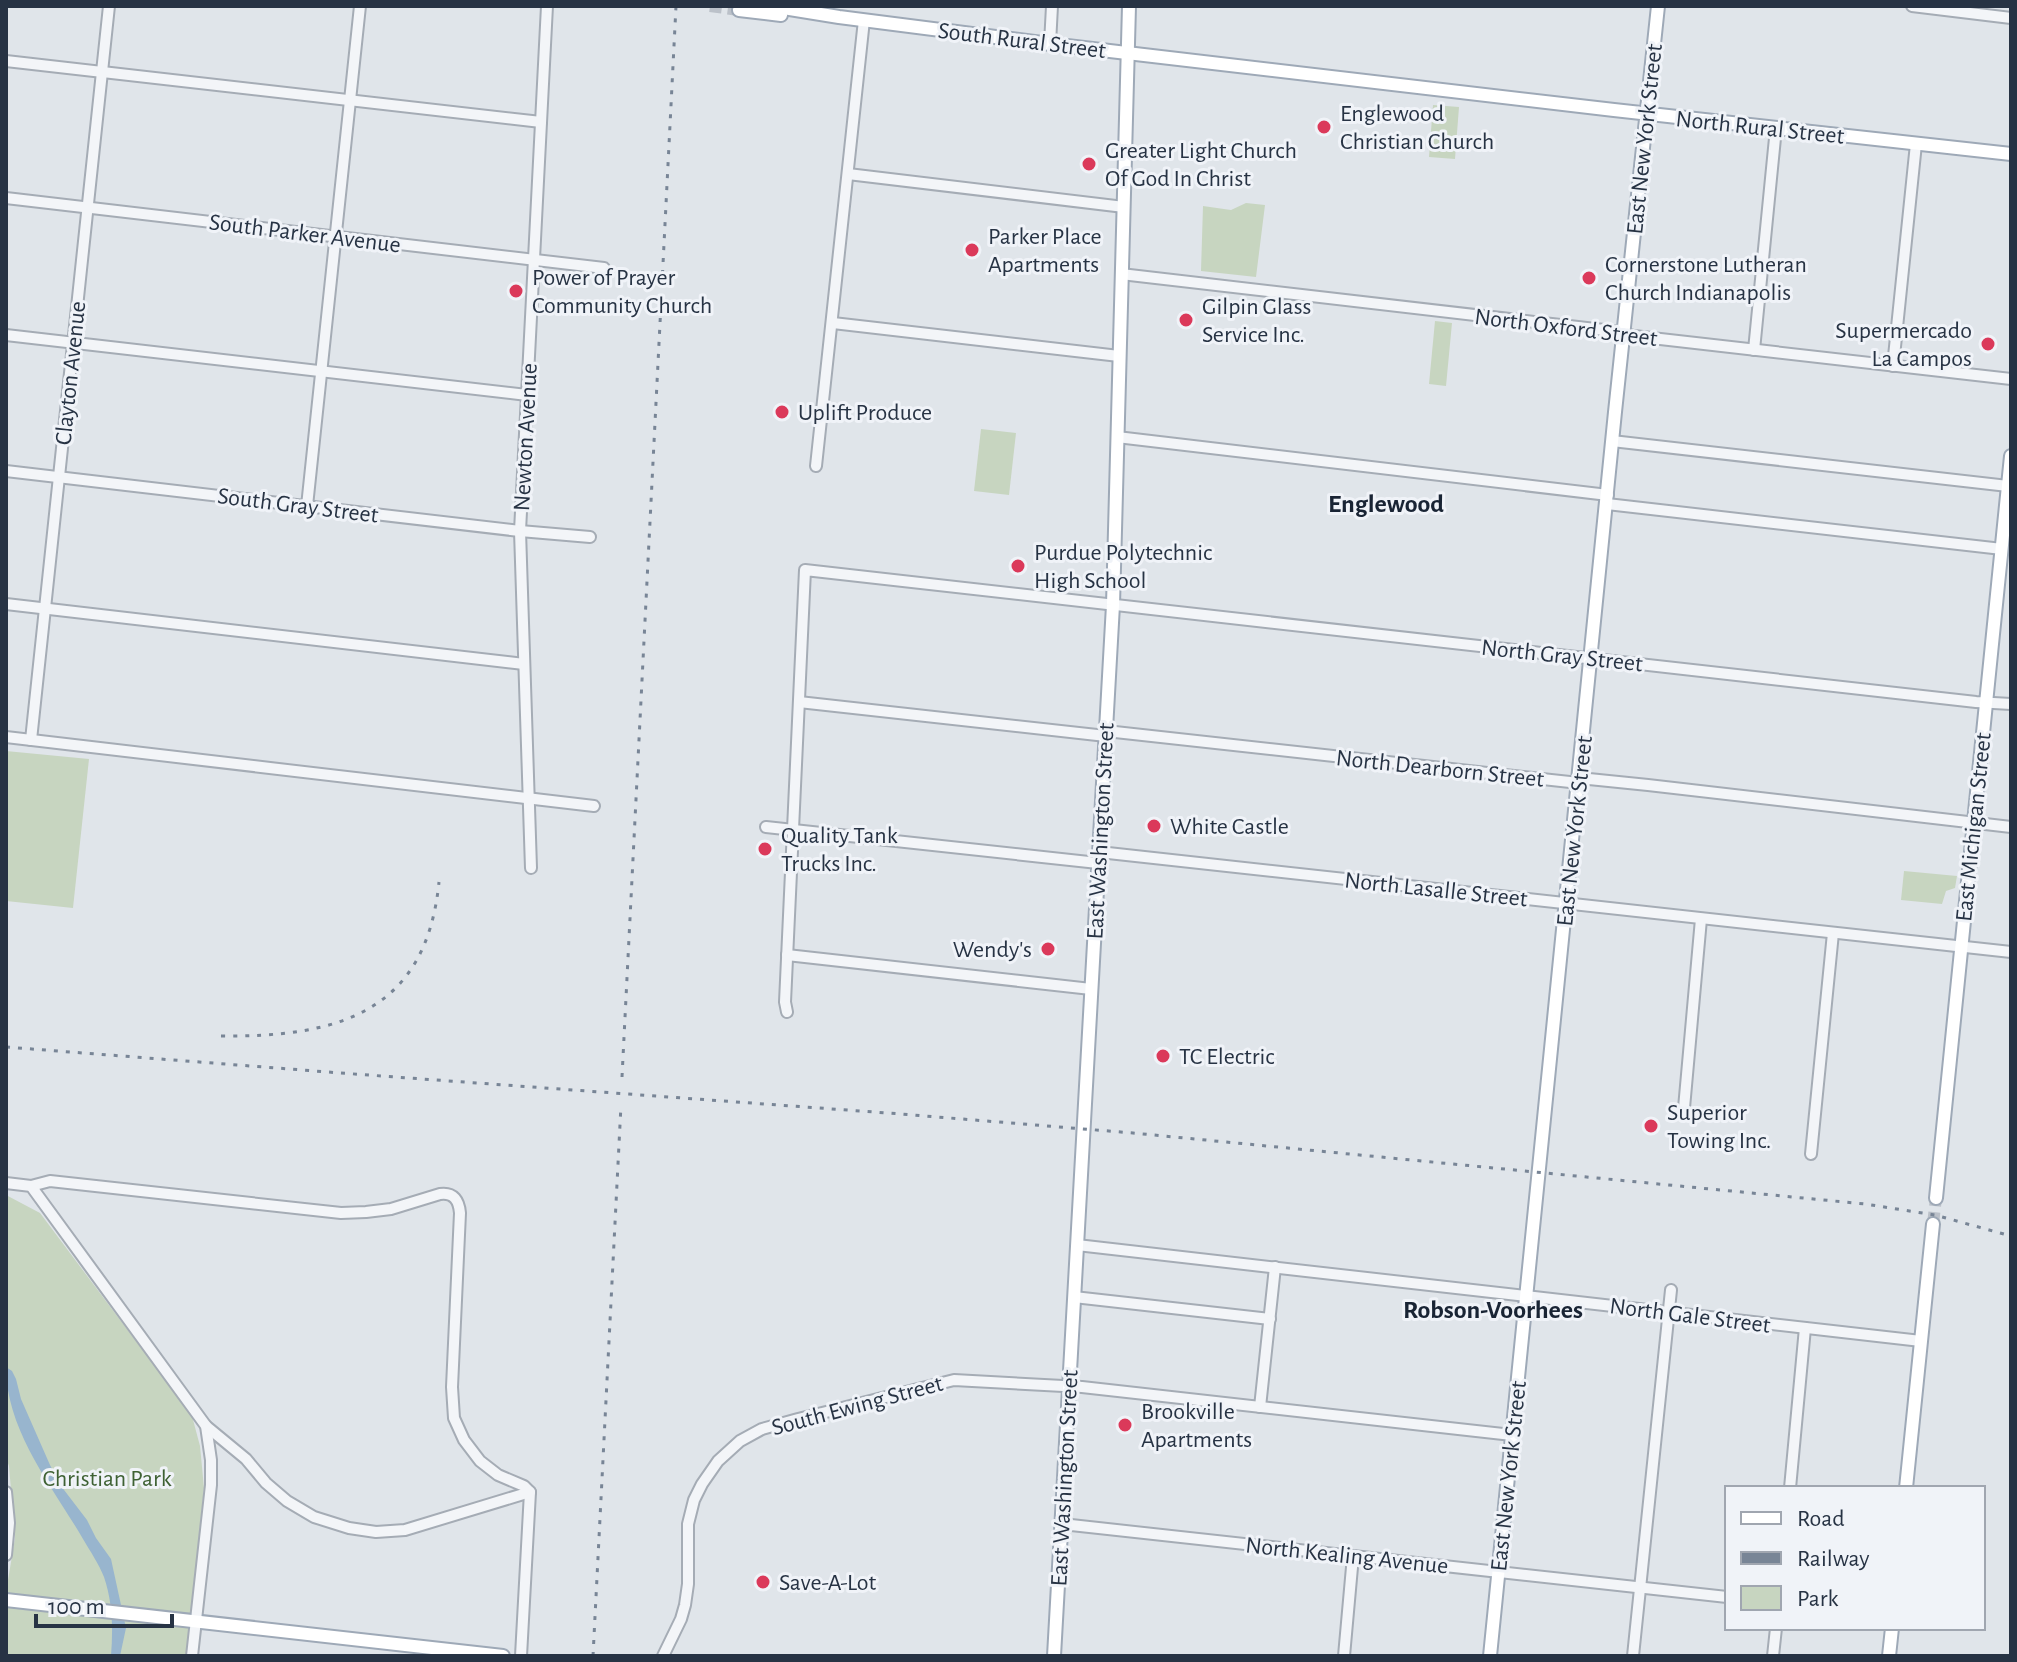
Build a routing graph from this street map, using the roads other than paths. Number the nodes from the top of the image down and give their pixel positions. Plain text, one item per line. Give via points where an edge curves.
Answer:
1 (109, 6) edge
2 (360, 6) edge
3 (547, 6) edge
4 (771, 6) edge
5 (1052, 6) edge
6 (1129, 6) edge
7 (1658, 6) edge
8 (1912, 6) edge
9 (739, 10) dead end
10 (820, 15) junction
11 (2011, 18) edge
12 (864, 20) junction
13 (1050, 44) junction
14 (1128, 53) junction
15 (6, 61) edge
16 (102, 72) junction
17 (350, 100) junction
18 (1647, 114) junction
19 (541, 122) junction
20 (1776, 128) junction
21 (1916, 144) junction
22 (2011, 154) edge
23 (848, 174) junction
24 (6, 198) edge
25 (1124, 207) junction
26 (87, 208) junction
27 (336, 236) junction
28 (535, 259) junction
29 (604, 268) dead end
30 (1121, 274) junction
31 (833, 323) junction
32 (1623, 334) junction
33 (6, 335) edge
34 (73, 342) junction
35 (1754, 350) junction
36 (1119, 356) junction
37 (1893, 366) junction
38 (322, 371) junction
39 (2011, 379) edge
40 (527, 395) junction
41 (1117, 437) junction
42 (1612, 441) junction
43 (2011, 456) edge
44 (816, 466) dead end
45 (6, 471) edge
46 (59, 477) junction
47 (2008, 486) junction
48 (1607, 500) junction
49 (307, 506) junction
50 (520, 531) junction
51 (590, 537) dead end
52 (2004, 557) edge
53 (6, 604) edge
54 (1113, 605) junction
55 (45, 608) junction
56 (1591, 658) junction
57 (524, 664) junction
58 (799, 702) junction
59 (1986, 702) junction
60 (2011, 704) edge
61 (1106, 733) junction
62 (6, 737) edge
63 (31, 740) junction
64 (1579, 783) junction
65 (528, 798) junction
66 (594, 806) dead end
67 (1974, 823) junction
68 (766, 827) dead end
69 (2011, 827) edge
70 (793, 830) junction
71 (1099, 858) junction
72 (531, 868) dead end
73 (1567, 904) junction
74 (1701, 919) junction
75 (1833, 933) junction
76 (1961, 947) junction
77 (2011, 952) edge
78 (787, 955) junction
79 (1091, 989) junction
80 (787, 1012) dead end
81 (1684, 1108) dead end
82 (1811, 1154) dead end
83 (6, 1183) edge
84 (31, 1186) junction
85 (1936, 1198) tunnel mouth
86 (1933, 1224) tunnel mouth
87 (1077, 1245) junction
88 (1275, 1267) junction
89 (1671, 1290) dead end
90 (1526, 1295) junction
91 (1074, 1297) junction
92 (1668, 1312) junction
93 (1270, 1319) junction
94 (1805, 1328) junction
95 (1921, 1341) junction
96 (1070, 1386) junction
97 (1260, 1407) junction
98 (206, 1426) junction
99 (1512, 1435) junction
100 (1790, 1486) edge
101 (1906, 1486) edge
102 (6, 1492) edge
103 (530, 1492) junction
104 (1062, 1524) junction
105 (6, 1555) edge
106 (1353, 1556) junction
107 (1498, 1572) junction
108 (1640, 1589) junction
109 (1725, 1597) edge
110 (6, 1600) edge
111 (195, 1621) junction
112 (1776, 1630) edge
113 (1892, 1630) edge
114 (192, 1656) edge
115 (503, 1656) edge
116 (521, 1656) edge
117 (663, 1656) edge
118 (1054, 1656) edge
119 (1344, 1656) edge
120 (1490, 1656) edge
121 (1633, 1656) edge
122 (1773, 1656) edge
123 (1889, 1656) edge

1 - 16 street, Clayton Avenue
2 - 17 street
3 - 19 street, Newton Avenue
4 - 10 main road, South Rural Street
5 - 13 street
6 - 14 main road, East Washington Street
7 - 18 main road, East New York Street
8 - 11 street
9 - 10 main road, South Rural Street
10 - 12 main road, South Rural Street
12 - 13 main road, South Rural Street
12 - 23 street
13 - 14 main road, South Rural Street
14 - 18 main road, North Rural Street
14 - 25 main road, East Washington Street
15 - 16 street
16 - 17 street
16 - 26 street, Clayton Avenue
17 - 19 street
17 - 27 street
18 - 20 main road, North Rural Street
18 - 32 main road, East New York Street
19 - 28 street, Newton Avenue
20 - 21 main road, North Rural Street
20 - 35 street
21 - 22 main road, North Rural Street
21 - 37 street
23 - 25 street
23 - 31 street
24 - 26 street, South Parker Avenue
25 - 30 main road, East Washington Street
26 - 27 street, South Parker Avenue
26 - 34 street, Clayton Avenue
27 - 28 street, South Parker Avenue
27 - 38 street
28 - 29 street, South Parker Avenue
28 - 40 street, Newton Avenue
30 - 32 street, North Oxford Street
30 - 36 main road, East Washington Street
31 - 36 street
31 - 44 street
32 - 35 street, North Oxford Street
32 - 42 main road, East New York Street
33 - 34 street
34 - 38 street
34 - 46 street, Clayton Avenue
35 - 37 street, North Oxford Street
36 - 41 main road, East Washington Street
37 - 39 street, North Oxford Street
38 - 40 street
38 - 49 street
40 - 50 street, Newton Avenue
41 - 48 street
41 - 54 main road, East Washington Street
42 - 47 street
42 - 48 main road, East New York Street
43 - 47 main road, East Michigan Street
45 - 46 street, South Gray Street
46 - 49 street, South Gray Street
46 - 55 street, Clayton Avenue
47 - 52 main road, East Michigan Street
48 - 52 street
48 - 56 main road, East New York Street
49 - 50 street, South Gray Street
50 - 51 street, South Gray Street
50 - 57 street, Newton Avenue
52 - 59 main road, East Michigan Street
53 - 55 street
54 - 56 street, North Gray Street
54 - 58 street via 805,570
54 - 61 main road, East Washington Street
55 - 57 street
55 - 63 street, Clayton Avenue
56 - 59 street, North Gray Street
56 - 64 main road, East New York Street
57 - 65 street, Newton Avenue
58 - 61 street, North Dearborn Street
58 - 70 street
59 - 60 street, North Gray Street
59 - 67 main road, East Michigan Street
61 - 64 street, North Dearborn Street
61 - 71 main road, East Washington Street
62 - 63 street
63 - 65 street
64 - 67 street, North Dearborn Street via 1589,779
64 - 73 main road, East New York Street
65 - 66 street
65 - 72 street, Newton Avenue
67 - 69 street, North Dearborn Street
67 - 76 main road, East Michigan Street
68 - 70 street, North Lasalle Street
70 - 71 street, North Lasalle Street
70 - 78 street
71 - 73 street, North Lasalle Street
71 - 79 main road, East Washington Street
73 - 74 street, North Lasalle Street
73 - 90 main road, East New York Street
74 - 75 street, North Lasalle Street
74 - 81 street
75 - 76 street, North Lasalle Street
75 - 82 street
76 - 77 street, North Lasalle Street
76 - 85 main road, East Michigan Street
78 - 79 street
78 - 80 street
79 - 87 main road, East Washington Street
83 - 84 street
84 - 98 street
84 - 103 street via 50,1181 341,1213 391,1209 452,1195 460,1213 454,1418 480,1461
86 - 95 main road
87 - 88 street, North Gale Street
87 - 91 main road, East Washington Street
88 - 90 street, North Gale Street
88 - 93 street
89 - 92 street
90 - 92 street, North Gale Street
90 - 99 main road, East New York Street
91 - 93 street
91 - 96 main road, East Washington Street
92 - 94 street, North Gale Street
92 - 108 street
93 - 97 street
94 - 95 street, North Gale Street
94 - 100 street
95 - 101 main road
96 - 97 street, South Ewing Street
96 - 104 main road, East Washington Street
96 - 117 street, South Ewing Street via 954,1380 770,1426 740,1441 711,1470 694,1500 687,1530 686,1599
97 - 99 street, South Ewing Street
98 - 103 street via 287,1501 349,1528 405,1530
98 - 111 street via 211,1485
99 - 107 main road, East New York Street
102 - 105 street
103 - 116 street
104 - 106 street, North Kealing Avenue
104 - 118 main road, East Washington Street
106 - 107 street, North Kealing Avenue
106 - 119 street
107 - 108 street, North Kealing Avenue
107 - 120 main road, East New York Street
108 - 109 street, North Kealing Avenue
108 - 121 street
110 - 111 main road
111 - 114 street
111 - 115 main road
112 - 122 street
113 - 123 main road

